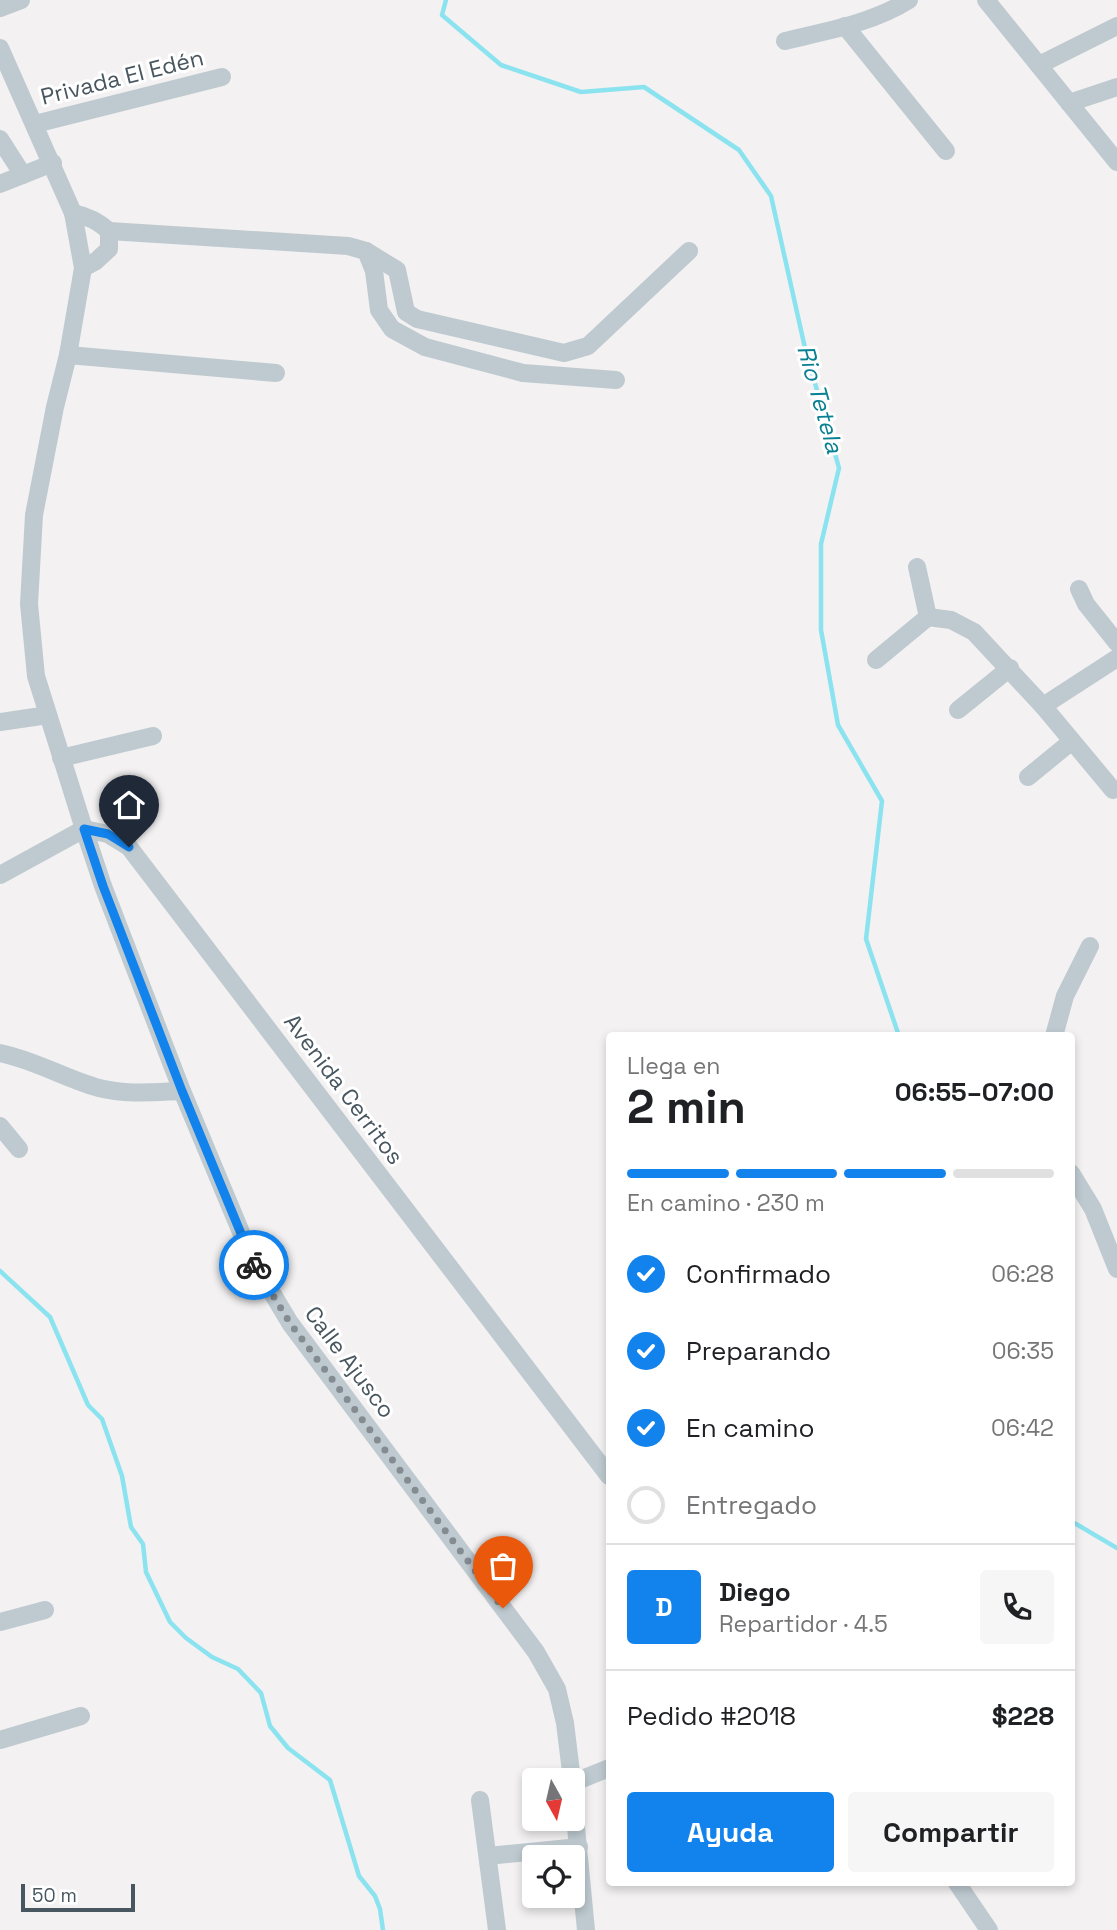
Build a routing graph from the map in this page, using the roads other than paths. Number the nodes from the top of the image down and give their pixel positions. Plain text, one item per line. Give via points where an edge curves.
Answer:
1 (21, 0) edge
2 (909, 0) edge
3 (986, 0) edge
4 (0, 8) edge
5 (845, 26) junction
6 (1117, 26) edge
7 (785, 41) dead end
8 (1, 50) edge
9 (1039, 65) junction
10 (222, 78) dead end
11 (1117, 87) edge
12 (1069, 103) junction
13 (34, 124) junction
14 (0, 139) edge
15 (946, 150) dead end
16 (1117, 162) edge
17 (53, 163) junction
18 (23, 175) junction
19 (0, 184) edge
20 (73, 213) junction
21 (109, 231) junction
22 (366, 251) junction
23 (689, 251) dead end
24 (83, 268) junction
25 (68, 355) junction
26 (276, 373) dead end
27 (616, 380) dead end
28 (917, 567) dead end
29 (1079, 589) dead end
30 (928, 617) junction
31 (1117, 643) edge
32 (1117, 658) edge
33 (877, 660) dead end
34 (1010, 668) junction
35 (1043, 706) junction
36 (958, 710) dead end
37 (48, 715) junction
38 (0, 722) edge
39 (153, 736) dead end
40 (1072, 741) junction
41 (61, 758) junction
42 (1028, 777) dead end
43 (1113, 790) dead end
44 (84, 829) junction
45 (0, 875) edge
46 (1090, 946) dead end
47 (1055, 1032) edge
48 (0, 1054) edge
49 (182, 1091) junction
50 (0, 1126) edge
51 (19, 1149) dead end
52 (1075, 1180) edge
53 (1117, 1269) edge
54 (606, 1472) edge
55 (45, 1610) dead end
56 (0, 1622) edge
57 (81, 1716) dead end
58 (0, 1740) edge
59 (570, 1768) edge
60 (606, 1769) edge
61 (585, 1778) edge
62 (480, 1800) dead end
63 (522, 1853) edge
64 (488, 1856) junction
65 (959, 1886) edge
66 (584, 1908) edge
67 (497, 1930) edge
68 (586, 1930) edge
69 (989, 1930) edge

1 - 4 street
2 - 5 street
3 - 9 street
5 - 7 street
5 - 15 street
6 - 9 street
8 - 13 street
9 - 12 street
10 - 13 street, Privada El Edén
11 - 12 street
12 - 16 street
13 - 17 street
14 - 18 street
17 - 18 street
17 - 20 street
18 - 19 street
20 - 21 street via 99,222
20 - 24 street
21 - 22 street via 348,246
21 - 24 street via 109,249
22 - 23 street via 397,270 406,312 417,319 564,353 588,346
22 - 27 street via 374,271 379,310 392,328 425,346 523,373
24 - 25 street, Calle Ajusco
25 - 26 street
25 - 37 street, Calle Ajusco via 34,515 29,604 36,676
28 - 30 street
29 - 31 street
30 - 33 street
30 - 34 street via 951,620 974,632
32 - 35 street
34 - 35 street
34 - 36 street
35 - 40 street
37 - 38 street
37 - 41 street, Calle Ajusco
39 - 41 street
40 - 42 street
40 - 43 street
41 - 44 street, Calle Ajusco
44 - 45 street
44 - 49 street, Calle Ajusco
44 - 54 street, Avenida Cerritos via 108,834 129,847
46 - 47 street via 1065,996
48 - 49 street via 100,1088 139,1094
49 - 59 street, Calle Ajusco via 253,1262 273,1298 541,1661 556,1689
50 - 51 street
52 - 53 street via 1093,1209
55 - 56 street
57 - 58 street
60 - 61 street
62 - 64 street
63 - 64 street
64 - 67 street
65 - 69 street
66 - 68 street, Calle Ajusco

